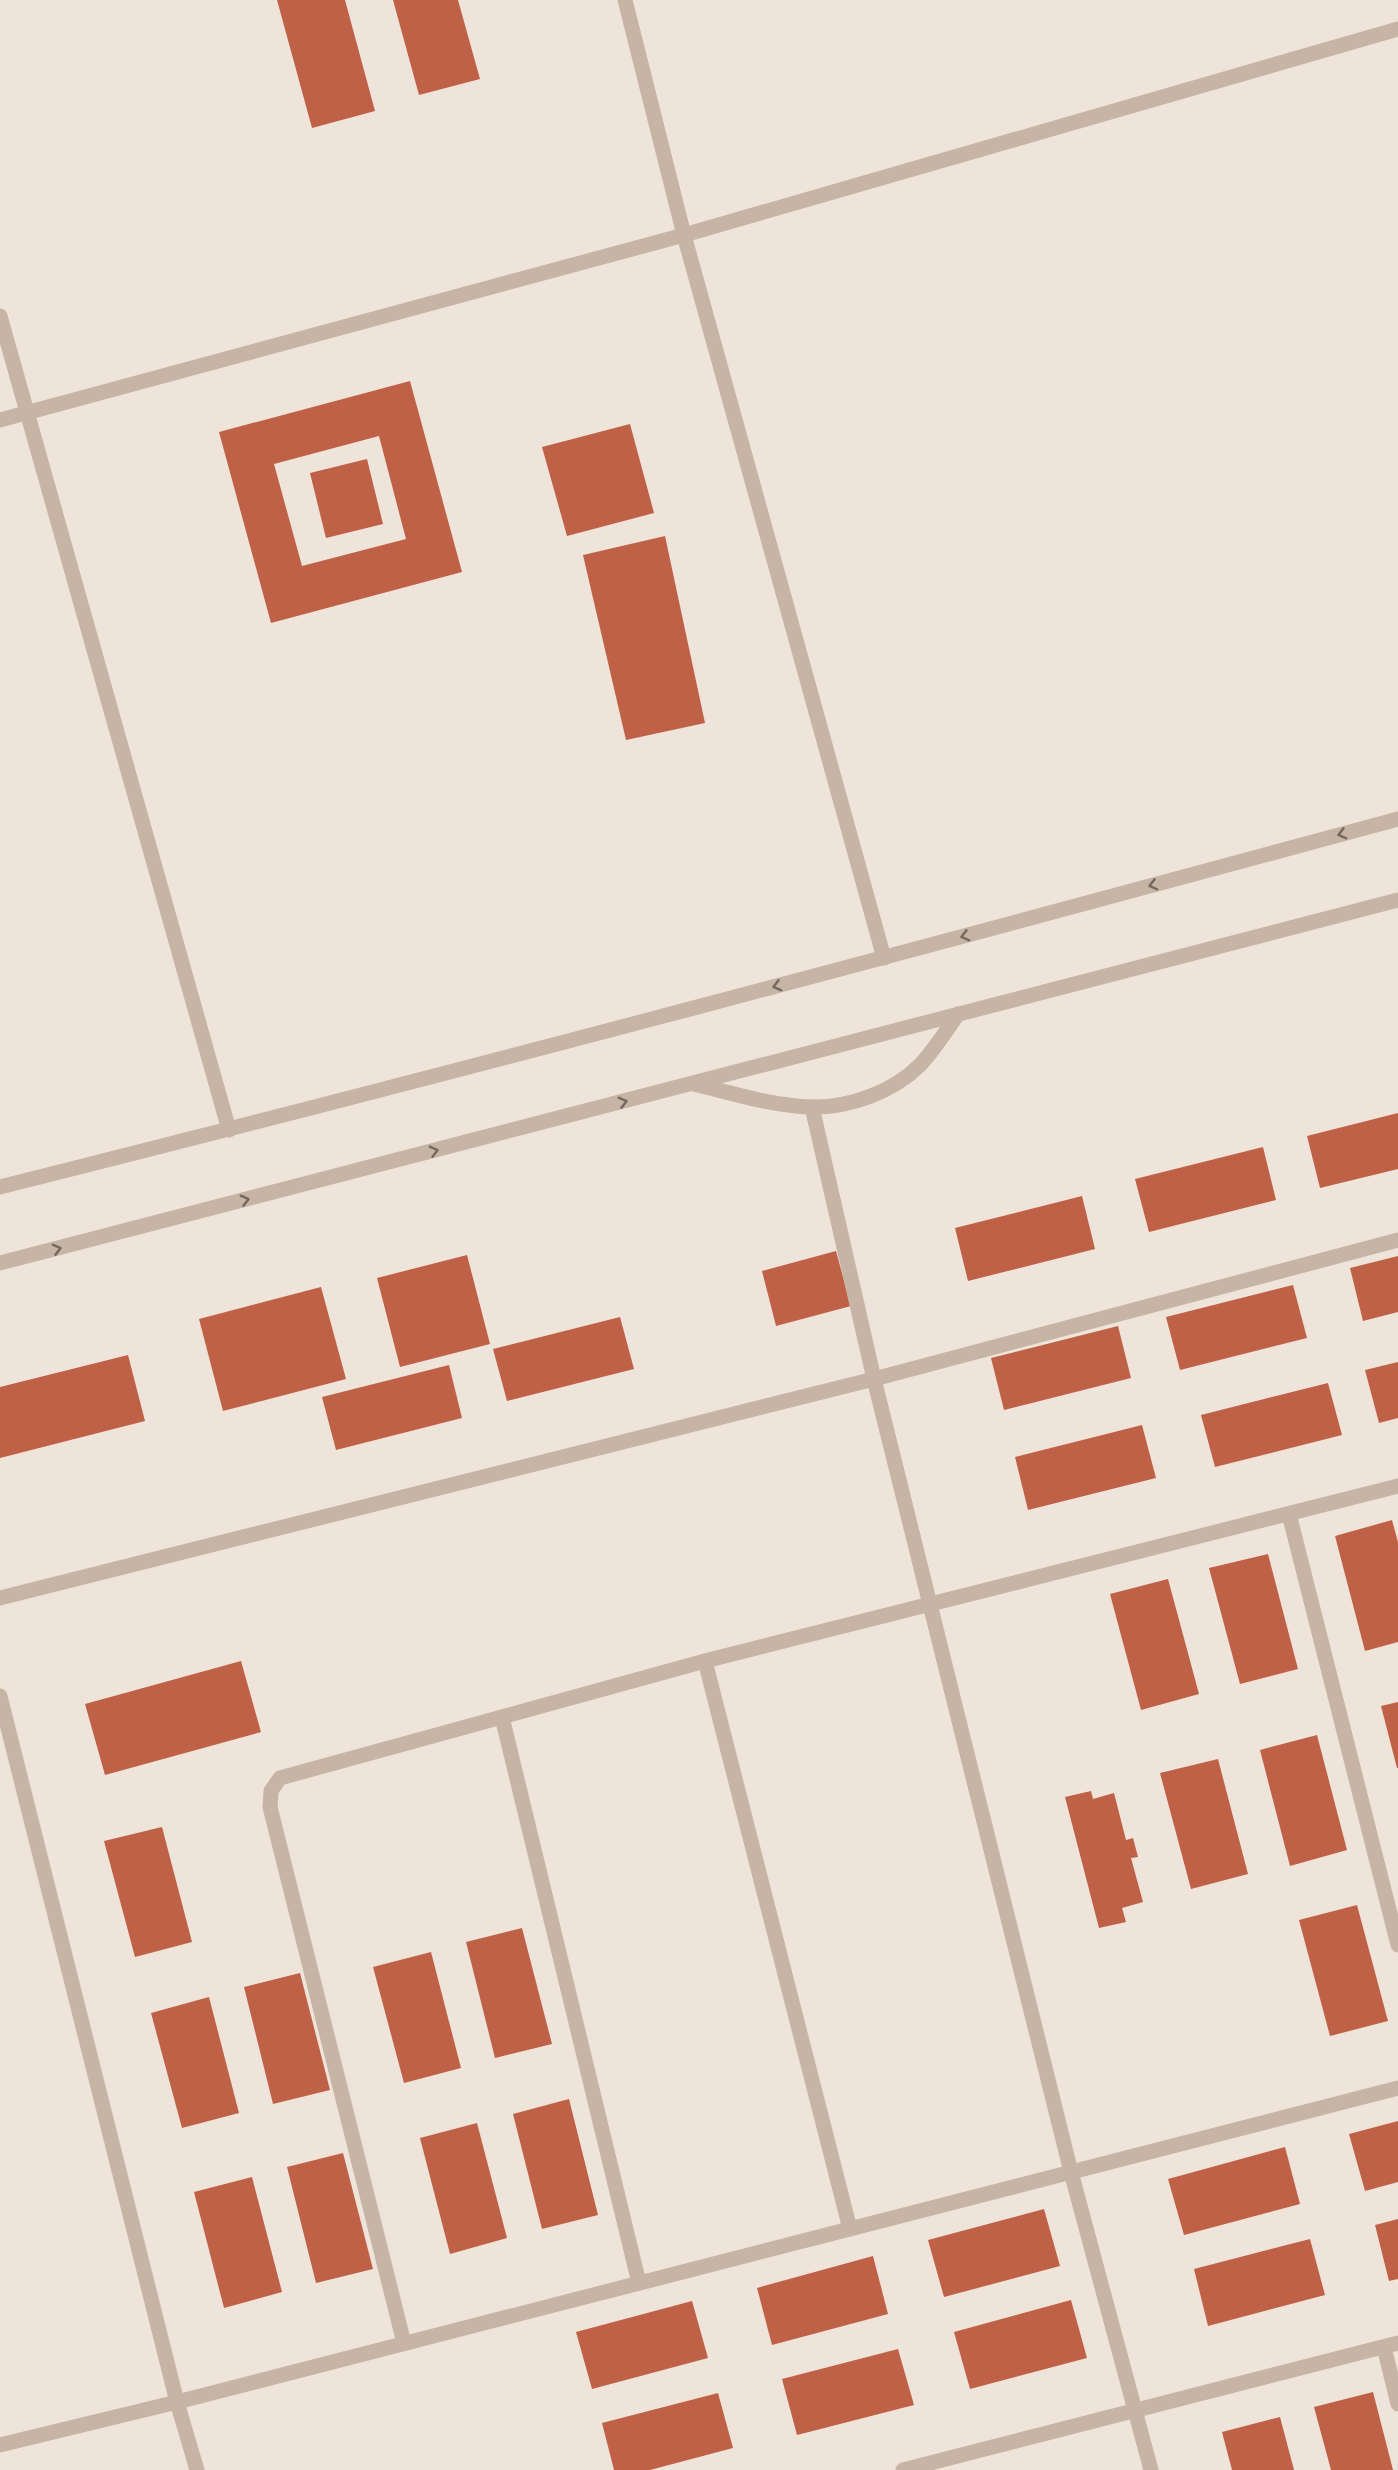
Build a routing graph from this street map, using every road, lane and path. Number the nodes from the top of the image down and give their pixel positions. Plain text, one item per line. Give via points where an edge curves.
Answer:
1 (625, 0) edge
2 (1398, 29) edge
3 (684, 235) junction
4 (0, 316) edge
5 (27, 413) junction
6 (0, 420) edge
7 (1398, 819) edge
8 (1398, 900) edge
9 (884, 958) junction
10 (958, 1014) junction
11 (691, 1084) junction
12 (812, 1107) junction
13 (229, 1130) junction
14 (0, 1187) edge
15 (1398, 1240) edge
16 (0, 1263) edge
17 (874, 1379) junction
18 (1398, 1486) edge
19 (1289, 1514) junction
20 (0, 1598) edge
21 (931, 1604) junction
22 (705, 1661) junction
23 (0, 1696) edge
24 (502, 1717) junction
25 (1398, 1945) edge
26 (1398, 2088) edge
27 (1071, 2172) junction
28 (850, 2229) junction
29 (639, 2283) junction
30 (404, 2343) junction
31 (1391, 2345) edge
32 (177, 2402) junction
33 (1398, 2403) edge
34 (1136, 2410) junction
35 (0, 2445) edge
36 (909, 2469) edge
37 (197, 2470) edge
38 (1151, 2470) edge

1 - 3 street
2 - 3 street
3 - 5 street
3 - 9 street
4 - 5 street
5 - 6 street
5 - 13 street
7 -> 9 street
8 - 10 street
9 -> 13 street
10 - 11 street
10 - 12 street via 920,1065 886,1090 848,1102
11 - 12 street
16 -> 11 street
12 - 17 street
13 - 14 street
15 - 17 street
17 - 20 street
17 - 21 street
18 - 19 street
19 - 21 street
19 - 25 street
21 - 22 street
21 - 27 street
22 - 24 street
22 - 28 street
23 - 32 street
24 - 29 street
24 - 30 street via 280,1778 271,1791 270,1807
26 - 27 street
27 - 28 street
27 - 34 street
28 - 29 street
29 - 30 street
30 - 32 street
31 - 33 street
31 - 34 street
32 - 35 street
32 - 37 street
34 - 36 street
34 - 38 street

